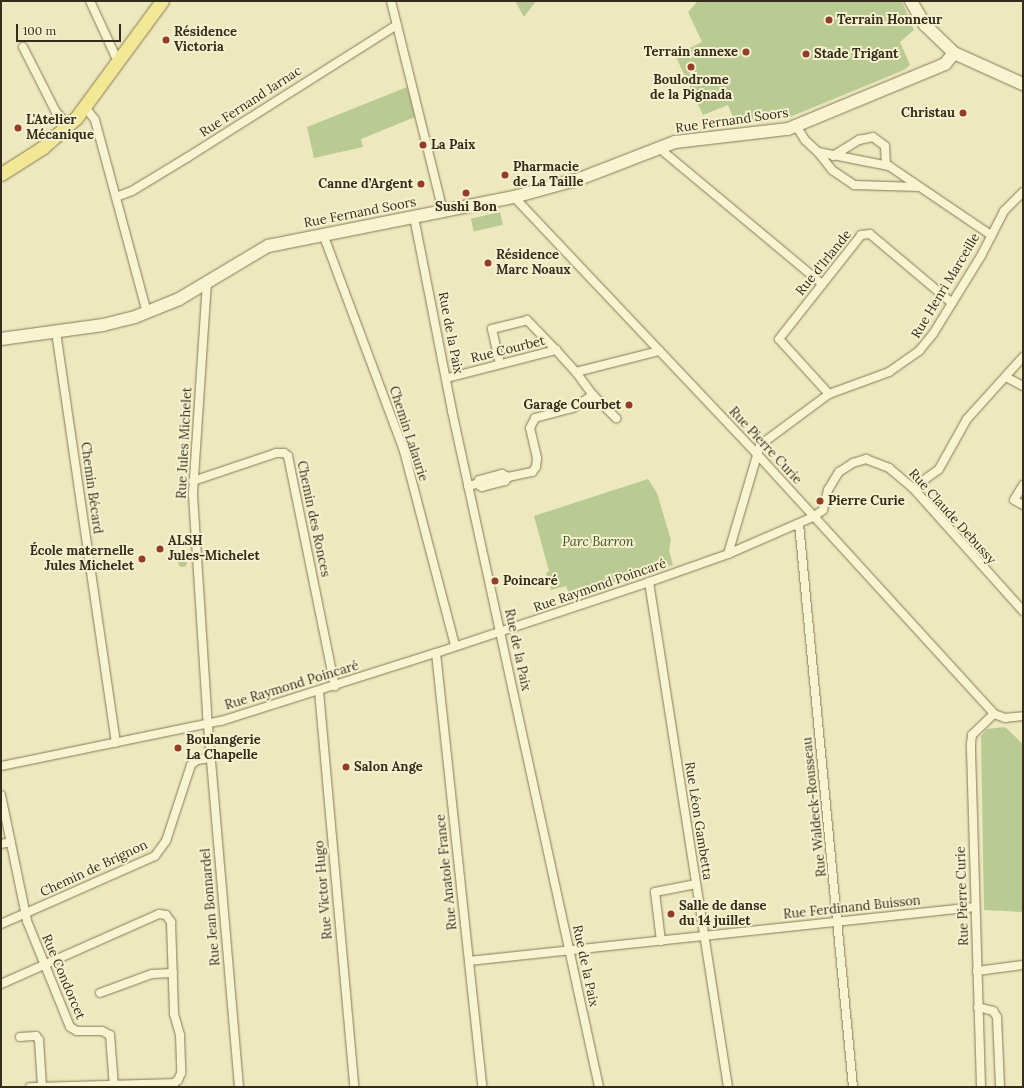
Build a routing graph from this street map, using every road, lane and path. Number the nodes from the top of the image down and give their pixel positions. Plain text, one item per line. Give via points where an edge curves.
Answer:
1 (90, 1) edge
2 (162, 1) edge
3 (391, 1) edge
4 (911, 1) edge
5 (397, 25) junction
6 (23, 47) dead end
7 (954, 53) junction
8 (120, 60) junction
9 (1023, 84) edge
10 (86, 107) junction
11 (68, 125) junction
12 (796, 126) junction
13 (659, 148) junction
14 (818, 152) junction
15 (833, 156) junction
16 (886, 164) junction
17 (1, 174) edge
18 (919, 187) junction
19 (1023, 192) edge
20 (116, 197) junction
21 (514, 197) junction
22 (444, 211) junction
23 (414, 217) junction
24 (323, 234) junction
25 (991, 235) junction
26 (207, 282) junction
27 (822, 284) junction
28 (952, 302) junction
29 (147, 313) junction
30 (56, 332) junction
31 (1, 339) edge
32 (556, 350) junction
33 (659, 351) junction
34 (1023, 357) edge
35 (500, 364) junction
36 (576, 372) junction
37 (1006, 377) junction
38 (447, 378) junction
39 (1023, 386) edge
40 (829, 394) junction
41 (592, 395) junction
42 (616, 418) dead end
43 (756, 453) junction
44 (193, 481) junction
45 (1023, 485) edge
46 (468, 486) junction
47 (913, 488) junction
48 (1023, 505) edge
49 (813, 517) junction
50 (799, 524) junction
51 (728, 554) junction
52 (649, 582) junction
53 (1023, 611) edge
54 (501, 631) junction
55 (455, 645) junction
56 (436, 654) junction
57 (335, 686) junction
58 (319, 691) junction
59 (994, 714) junction
60 (1023, 716) edge
61 (208, 724) junction
62 (116, 743) junction
63 (210, 758) junction
64 (1, 766) edge
65 (1, 795) edge
66 (11, 842) junction
67 (1, 844) edge
68 (696, 884) junction
69 (975, 907) junction
70 (25, 914) junction
71 (837, 922) junction
72 (1, 924) edge
73 (704, 936) junction
74 (661, 941) junction
75 (570, 950) junction
76 (469, 961) junction
77 (45, 965) junction
78 (1023, 965) edge
79 (977, 971) junction
80 (173, 973) junction
81 (1, 984) edge
82 (100, 993) dead end
83 (978, 1007) junction
84 (20, 1037) dead end
85 (42, 1086) edge
86 (113, 1086) edge
87 (30, 1087) edge
88 (239, 1087) edge
89 (354, 1087) edge
90 (482, 1087) edge
91 (599, 1087) edge
92 (728, 1087) edge
93 (853, 1087) edge
94 (981, 1087) edge
95 (1000, 1087) edge

1 - 8 street via 115,55
2 - 8 main road
3 - 5 street
4 - 7 street via 925,25
5 - 20 street, Rue Fernand Jarnac via 188,157 132,191
5 - 22 street
6 - 11 street via 56,112
7 - 9 street
7 - 12 street, Rue Fernand Soors via 945,64
8 - 10 main road
10 - 11 main road
10 - 20 street via 95,120
11 - 17 main road via 36,152
12 - 13 street, Rue Fernand Soors via 773,131 680,141
12 - 14 street via 805,140
13 - 21 street, Rue Fernand Soors via 582,178
13 - 27 street
14 - 15 street
14 - 18 street via 832,170 854,185
15 - 16 street
15 - 16 street via 859,140 873,137 885,146
16 - 18 street
18 - 25 street
19 - 25 street, Rue Henri Marceille via 1004,212
20 - 29 street
21 - 22 street, Rue Fernand Soors
21 - 33 street, Rue Pierre Curie
22 - 23 street, Rue Fernand Soors
23 - 24 street, Rue Fernand Soors
23 - 38 street, Rue de la Paix
24 - 26 street, Rue Fernand Soors via 263,248
24 - 55 street, Chemin Lalaurie via 404,451
25 - 28 street, Rue Henri Marceille
26 - 29 street, Rue Fernand Soors
26 - 44 street, Rue Jules Michelet
27 - 28 street, Rue d'Irlande via 861,235 870,234
27 - 40 street, Rue d'Irlande via 780,339
28 - 40 street, Rue Henri Marceille via 928,340 905,362 889,372
29 - 30 street, Rue Fernand Soors via 109,324
30 - 31 street, Rue Fernand Soors
30 - 62 street, Chemin Bécard
32 - 35 street, Rue Courbet
32 - 35 street via 527,320 492,329
32 - 36 street, Rue Courbet
33 - 36 street
33 - 43 street, Rue Pierre Curie
34 - 37 street
35 - 38 street, Rue Courbet
36 - 41 street, Rue Courbet
37 - 39 street
37 - 47 street via 967,419 939,469
38 - 46 street, Rue de la Paix
40 - 43 street, Rue Henri Marceille via 760,445
41 - 42 street, Rue Courbet
41 - 46 street via 573,408 535,418 530,428 537,458 536,467 532,472 508,477 502,474
43 - 49 street, Rue Pierre Curie
43 - 51 street
44 - 57 street, Chemin des Ronces via 276,453 288,456
44 - 61 street, Rue Jules Michelet
45 - 48 street via 1014,500
46 - 54 street, Rue de la Paix
47 - 49 street, Rue Claude Debussy via 878,462 866,459 853,462 834,478 823,510
47 - 53 street, Rue Claude Debussy
49 - 50 street, Rue Raymond Poincaré
49 - 59 street, Rue Pierre Curie
50 - 51 street, Rue Raymond Poincaré
50 - 71 street, Rue Waldeck-Rousseau via 839,916
51 - 52 street, Rue Raymond Poincaré
52 - 54 street, Rue Raymond Poincaré
52 - 68 street, Rue Léon Gambetta
54 - 55 street, Rue Raymond Poincaré
54 - 75 street, Rue de la Paix
55 - 56 street, Rue Raymond Poincaré
56 - 57 street, Rue Raymond Poincaré
56 - 76 street, Rue Anatole France
57 - 58 street, Rue Raymond Poincaré
58 - 61 street, Rue Raymond Poincaré
58 - 89 street, Rue Victor Hugo
59 - 60 street, Rue Pierre Curie via 1005,718
59 - 69 street, Rue Pierre Curie via 972,734 971,744
61 - 62 street, Rue Raymond Poincaré
61 - 63 street, Rue Jean Bonnardel
62 - 64 street, Rue Raymond Poincaré
63 - 70 street, Chemin de Brignon via 197,760 192,765 166,841 155,856
63 - 88 street, Rue Jean Bonnardel
65 - 66 street, Rue Condorcet
66 - 67 street
66 - 70 street, Rue Condorcet
68 - 73 street, Rue Léon Gambetta
68 - 74 street via 655,892
69 - 71 street, Rue Ferdinand Buisson
69 - 79 street, Rue Pierre Curie
70 - 72 street, Chemin de Brignon
70 - 77 street, Rue Condorcet
71 - 73 street, Rue Ferdinand Buisson
71 - 93 street, Rue Waldeck-Rousseau
73 - 74 street, Rue Ferdinand Buisson
73 - 92 street, Rue Léon Gambetta
74 - 75 street, Rue Ferdinand Buisson
75 - 76 street, Rue Ferdinand Buisson
75 - 91 street, Rue de la Paix
76 - 90 street, Rue Anatole France
77 - 80 street via 162,913 171,922
77 - 81 street
77 - 86 street, Rue Condorcet via 72,1029 102,1031 110,1035
78 - 79 street
79 - 83 street, Rue Pierre Curie
80 - 82 street via 152,974
80 - 86 street via 181,1076 174,1083
83 - 94 street, Rue Pierre Curie
83 - 95 street via 993,1011 997,1017
84 - 85 street via 36,1036 39,1040
85 - 86 street
85 - 87 street

